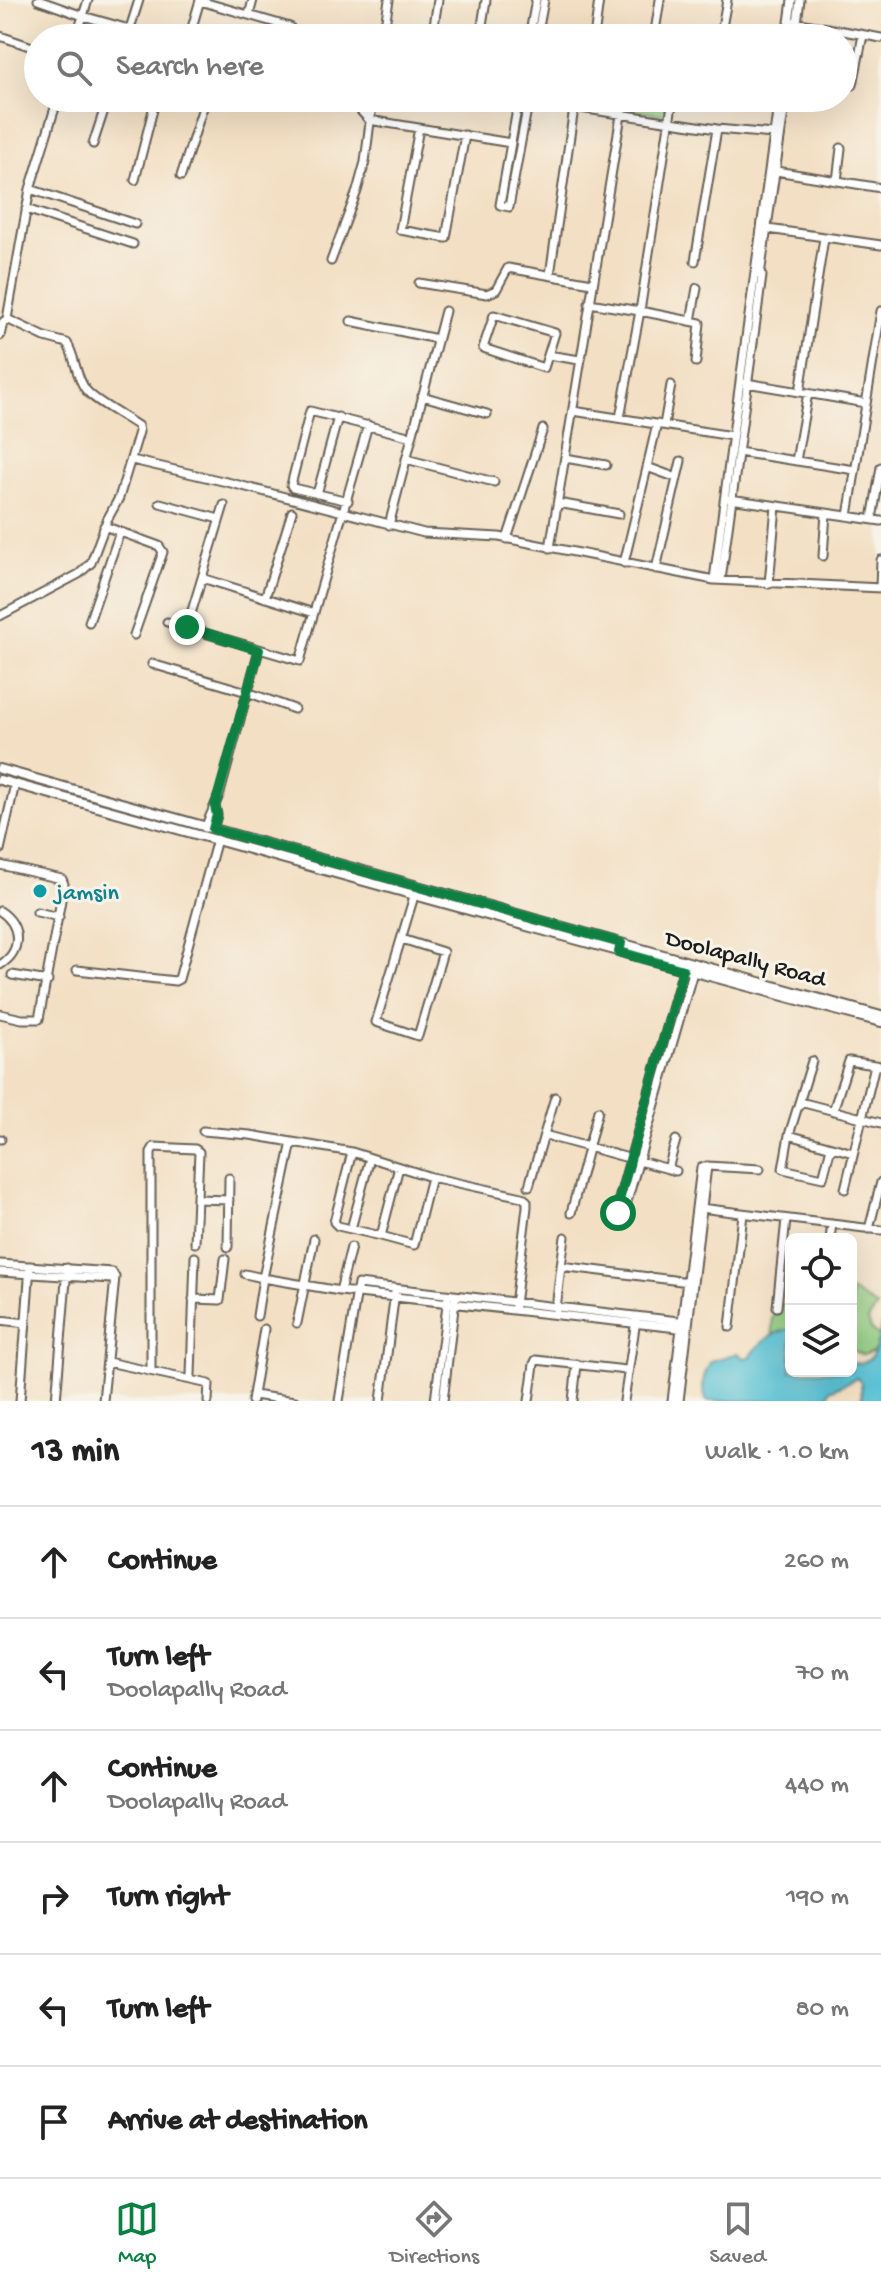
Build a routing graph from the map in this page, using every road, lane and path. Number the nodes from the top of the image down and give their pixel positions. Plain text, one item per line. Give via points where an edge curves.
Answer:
1 (38, 0) edge
2 (88, 0) edge
3 (139, 0) edge
4 (253, 0) edge
5 (389, 0) edge
6 (438, 0) edge
7 (486, 0) edge
8 (536, 0) edge
9 (544, 0) edge
10 (599, 0) edge
11 (660, 0) edge
12 (727, 0) edge
13 (792, 0) edge
14 (800, 0) edge
15 (200, 1) edge
16 (249, 15) junction
17 (83, 16) junction
18 (793, 22) junction
19 (80, 24) edge
20 (103, 24) edge
21 (132, 24) edge
22 (193, 24) edge
23 (280, 24) edge
24 (385, 24) edge
25 (434, 24) edge
26 (482, 24) edge
27 (532, 24) edge
28 (540, 24) edge
29 (596, 24) edge
30 (656, 24) edge
31 (723, 24) edge
32 (804, 24) edge
33 (857, 34) edge
34 (863, 35) junction
35 (0, 36) edge
36 (881, 38) edge
37 (24, 44) edge
38 (857, 65) edge
39 (54, 112) edge
40 (103, 112) edge
41 (152, 112) edge
42 (202, 112) edge
43 (362, 112) edge
44 (370, 112) edge
45 (516, 112) edge
46 (527, 112) edge
47 (573, 112) edge
48 (601, 112) edge
49 (672, 112) edge
50 (777, 112) edge
51 (784, 112) edge
52 (621, 115) junction
53 (369, 120) junction
54 (671, 121) junction
55 (419, 128) junction
56 (717, 129) junction
57 (774, 134) junction
58 (465, 135) junction
59 (511, 143) junction
60 (93, 144) dead end
61 (841, 148) dead end
62 (776, 171) junction
63 (181, 176) dead end
64 (135, 180) dead end
65 (837, 181) junction
66 (881, 188) edge
67 (30, 189) junction
68 (26, 209) junction
69 (135, 224) dead end
70 (768, 229) junction
71 (824, 238) junction
72 (133, 244) dead end
73 (881, 245) edge
74 (331, 261) dead end
75 (695, 261) dead end
76 (550, 275) junction
77 (758, 275) junction
78 (419, 283) dead end
79 (592, 283) junction
80 (697, 288) dead end
81 (589, 303) junction
82 (445, 311) dead end
83 (640, 311) junction
84 (881, 311) edge
85 (7, 319) junction
86 (351, 321) dead end
87 (691, 321) junction
88 (752, 325) junction
89 (0, 336) edge
90 (437, 339) junction
91 (548, 355) junction
92 (580, 360) junction
93 (696, 362) dead end
94 (746, 383) junction
95 (671, 385) dead end
96 (804, 393) junction
97 (422, 396) junction
98 (866, 403) junction
99 (573, 411) junction
100 (487, 414) dead end
101 (338, 417) junction
102 (620, 418) junction
103 (368, 425) junction
104 (660, 425) junction
105 (543, 429) dead end
106 (732, 436) junction
107 (412, 437) junction
108 (738, 452) junction
109 (565, 458) junction
110 (406, 459) junction
111 (132, 460) junction
112 (681, 461) dead end
113 (796, 461) junction
114 (606, 465) dead end
115 (647, 467) junction
116 (881, 467) edge
117 (855, 470) junction
118 (677, 478) junction
119 (494, 482) dead end
120 (317, 494) junction
121 (728, 499) junction
122 (348, 501) junction
123 (160, 503) dead end
124 (558, 503) junction
125 (224, 505) dead end
126 (776, 506) junction
127 (292, 512) dead end
128 (345, 513) junction
129 (826, 513) junction
130 (619, 514) dead end
131 (848, 516) junction
132 (219, 519) junction
133 (877, 520) edge
134 (389, 525) junction
135 (104, 526) junction
136 (120, 532) junction
137 (507, 539) junction
138 (550, 548) junction
139 (823, 556) dead end
140 (881, 560) edge
141 (624, 563) junction
142 (656, 569) junction
143 (881, 575) edge
144 (202, 578) junction
145 (718, 580) junction
146 (769, 584) junction
147 (880, 588) edge
148 (265, 598) junction
149 (314, 613) junction
150 (0, 616) edge
151 (89, 622) dead end
152 (167, 622) dead end
153 (187, 627) junction
154 (134, 635) dead end
155 (259, 650) junction
156 (152, 664) dead end
157 (247, 692) junction
158 (294, 709) dead end
159 (0, 769) edge
160 (0, 780) edge
161 (15, 784) junction
162 (37, 785) junction
163 (209, 829) junction
164 (217, 839) junction
165 (0, 850) edge
166 (0, 865) edge
167 (415, 893) junction
168 (0, 911) edge
169 (37, 912) dead end
170 (59, 917) junction
171 (402, 939) junction
172 (620, 948) junction
173 (0, 965) edge
174 (77, 970) dead end
175 (688, 971) junction
176 (12, 975) dead end
177 (48, 981) junction
178 (0, 1014) edge
179 (881, 1016) edge
180 (881, 1022) edge
181 (664, 1035) junction
182 (675, 1038) junction
183 (812, 1061) dead end
184 (878, 1065) edge
185 (555, 1097) dead end
186 (800, 1102) junction
187 (598, 1111) dead end
188 (833, 1111) junction
189 (642, 1113) junction
190 (652, 1116) junction
191 (862, 1117) junction
192 (881, 1123) edge
193 (203, 1131) dead end
194 (544, 1135) junction
195 (789, 1135) junction
196 (676, 1140) dead end
197 (292, 1142) junction
198 (588, 1147) junction
199 (831, 1147) junction
200 (352, 1152) junction
201 (853, 1153) junction
202 (370, 1158) junction
203 (634, 1161) junction
204 (399, 1167) junction
205 (760, 1169) dead end
206 (431, 1177) junction
207 (229, 1178) dead end
208 (881, 1182) edge
209 (529, 1186) dead end
210 (845, 1189) dead end
211 (879, 1196) edge
212 (198, 1199) junction
213 (229, 1200) junction
214 (700, 1208) junction
215 (571, 1213) dead end
216 (743, 1214) junction
217 (786, 1219) junction
218 (832, 1224) junction
219 (351, 1229) junction
220 (869, 1229) junction
221 (881, 1230) edge
222 (831, 1233) edge
223 (381, 1236) junction
224 (565, 1237) dead end
225 (314, 1239) dead end
226 (195, 1243) dead end
227 (228, 1247) dead end
228 (351, 1247) dead end
229 (195, 1257) dead end
230 (225, 1259) dead end
231 (0, 1264) edge
232 (561, 1266) junction
233 (29, 1271) junction
234 (0, 1272) edge
235 (67, 1272) junction
236 (245, 1274) dead end
237 (263, 1278) junction
238 (690, 1282) junction
239 (305, 1285) junction
240 (357, 1287) junction
241 (340, 1291) junction
242 (394, 1293) junction
243 (193, 1299) junction
244 (452, 1299) junction
245 (515, 1306) junction
246 (777, 1307) dead end
247 (556, 1311) junction
248 (257, 1316) dead end
249 (0, 1320) edge
250 (636, 1320) junction
251 (26, 1323) junction
252 (297, 1323) dead end
253 (684, 1325) junction
254 (730, 1327) dead end
255 (264, 1329) dead end
256 (445, 1355) junction
257 (108, 1362) junction
258 (577, 1364) junction
259 (151, 1370) junction
260 (626, 1370) junction
261 (191, 1378) junction
262 (252, 1398) edge
263 (20, 1401) edge
264 (56, 1401) edge
265 (103, 1401) edge
266 (208, 1401) edge
267 (295, 1401) edge
268 (339, 1401) edge
269 (381, 1401) edge
270 (435, 1401) edge
271 (443, 1401) edge
272 (529, 1401) edge
273 (573, 1401) edge
274 (624, 1401) edge
275 (672, 1401) edge
276 (679, 1401) edge

1 - 17 street
2 - 17 street
3 - 21 street
4 - 16 street
5 - 24 street
6 - 25 street
7 - 26 street
8 - 27 street
9 - 28 street
10 - 29 street
11 - 30 street
12 - 31 street
13 - 18 street
14 - 18 street
15 - 16 street
15 - 22 street
16 - 23 street
17 - 19 street
17 - 20 street
18 - 32 street
33 - 34 street
34 - 36 street
34 - 38 street
35 - 37 street
39 - 67 street
40 - 60 street
41 - 64 street
42 - 63 street
43 - 53 street
44 - 53 street
45 - 59 street
46 - 59 street via 509,207 500,205
47 - 76 street
48 - 52 street
49 - 54 street
50 - 57 street
51 - 62 street
52 - 54 street
52 - 79 street
53 - 55 street
53 - 74 street via 365,162
54 - 56 street
54 - 83 street
55 - 58 street
55 - 58 street via 400,230 446,238
56 - 57 street
56 - 75 street
57 - 77 street
58 - 59 street
61 - 65 street
62 - 65 street
62 - 70 street
65 - 66 street
67 - 68 street
67 - 69 street
68 - 72 street
68 - 85 street
70 - 71 street
70 - 77 street
71 - 73 street
71 - 96 street
76 - 78 street via 508,268 496,290 482,294
76 - 79 street
77 - 88 street
79 - 81 street
80 - 87 street
81 - 83 street
81 - 92 street
82 - 90 street
83 - 87 street
83 - 102 street
84 - 98 street
85 - 89 street
85 - 111 street via 67,343 86,391 138,426
86 - 90 street
87 - 93 street via 700,323
88 - 94 street
88 - 106 street
90 - 97 street
91 - 91 street via 544,368 483,348 494,315 555,333
91 - 92 street
92 - 99 street
94 - 96 street
94 - 108 street
95 - 104 street
96 - 98 street
96 - 113 street
97 - 100 street
97 - 107 street
98 - 117 street
99 - 102 street
99 - 109 street
101 - 103 street
101 - 120 street
101 - 120 street via 310,411 291,485
102 - 104 street
103 - 107 street
103 - 122 street
104 - 106 street
104 - 115 street
105 - 137 street
106 - 121 street
107 - 110 street
108 - 113 street
108 - 121 street
109 - 114 street
109 - 124 street
110 - 119 street
110 - 134 street
111 - 128 street
111 - 135 street
112 - 118 street
113 - 117 street
115 - 118 street
115 - 141 street
116 - 133 street
117 - 131 street
118 - 142 street
120 - 122 street
121 - 126 street
121 - 145 street
122 - 128 street
123 - 132 street
124 - 130 street
124 - 138 street
125 - 132 street
126 - 129 street
126 - 146 street
127 - 148 street
128 - 134 street
128 - 149 street
129 - 131 street
129 - 139 street
131 - 133 street
132 - 144 street
134 - 137 street
135 - 136 street
135 - 150 street via 91,563 79,574
136 - 151 street
136 - 154 street via 163,552
137 - 138 street
138 - 141 street
140 - 143 street
141 - 142 street
142 - 145 street
143 - 147 street
144 - 148 street
144 - 153 street
145 - 146 street
146 - 147 street
148 - 149 street
149 - 155 street via 300,661
152 - 153 street
153 - 155 street
155 - 157 street
156 - 157 street
157 - 158 street
157 - 163 street via 209,813
159 - 162 main road, Doolapally Road
160 - 161 main road
161 - 162 main road
161 - 165 street
162 - 163 main road, Doolapally Road
162 - 164 main road, Doolapally Road
163 - 172 main road, Doolapally Road
164 - 167 main road, Doolapally Road
164 - 174 street via 179,979
166 - 170 street via 62,879
167 - 171 street
167 - 172 main road, Doolapally Road via 541,931
168 - 173 street via 17,935 13,954
169 - 170 street
170 - 177 street
171 - 171 street via 376,1022 418,1036 443,952
172 - 175 main road, Doolapally Road
172 - 179 main road, Doolapally Road
175 - 180 main road, Doolapally Road
175 - 181 street
175 - 182 street
176 - 177 street
177 - 178 street via 39,1019
181 - 182 street
181 - 189 street
182 - 190 street
183 - 186 street
184 - 188 street via 849,1061
184 - 191 street
185 - 194 street
186 - 188 street
186 - 195 street
187 - 198 street
188 - 191 street
189 - 190 street
189 - 203 street
190 - 203 street
191 - 192 street
191 - 201 street
193 - 197 street
194 - 198 street
194 - 209 street
195 - 199 street
195 - 199 street via 786,1171 823,1178
196 - 203 street via 672,1170
197 - 200 street
197 - 237 street
198 - 203 street
198 - 215 street
199 - 201 street
200 - 202 street
200 - 219 street via 334,1218 338,1226
201 - 210 street
202 - 204 street
202 - 219 street
203 - 203 street via 624,1212 620,1214 616,1210
204 - 206 street
204 - 223 street
205 - 214 street via 702,1167
206 - 223 street via 414,1245
206 - 245 street via 527,1201
207 - 213 street
208 - 211 street
211 - 220 street
212 - 213 street
212 - 226 street
212 - 259 street via 199,1152 154,1147
213 - 227 street
214 - 216 street
214 - 238 street
216 - 217 street
216 - 254 street
217 - 218 street
217 - 246 street
218 - 220 street
218 - 222 street
219 - 223 street
220 - 221 street
224 - 232 street
225 - 239 street
228 - 241 street
229 - 243 street
230 - 243 street via 220,1300
231 - 233 street
232 - 238 street
232 - 247 street
233 - 234 street
233 - 235 street
233 - 251 street
235 - 257 street via 114,1275
235 - 264 street
236 - 237 street
237 - 239 street
237 - 248 street
238 - 253 street
239 - 241 street
239 - 252 street
240 - 241 street
240 - 242 street
240 - 268 street
242 - 244 street
242 - 269 street
243 - 261 street
244 - 245 street
244 - 256 street
245 - 247 street
247 - 250 street
249 - 251 street
250 - 253 street
250 - 260 street
251 - 263 street
253 - 275 street
253 - 276 street
255 - 262 street
256 - 270 street
256 - 271 street
257 - 259 street
257 - 265 street
258 - 260 street
258 - 272 street via 536,1360
258 - 273 street
259 - 261 street
260 - 274 street
261 - 266 street via 211,1386
262 - 267 street

